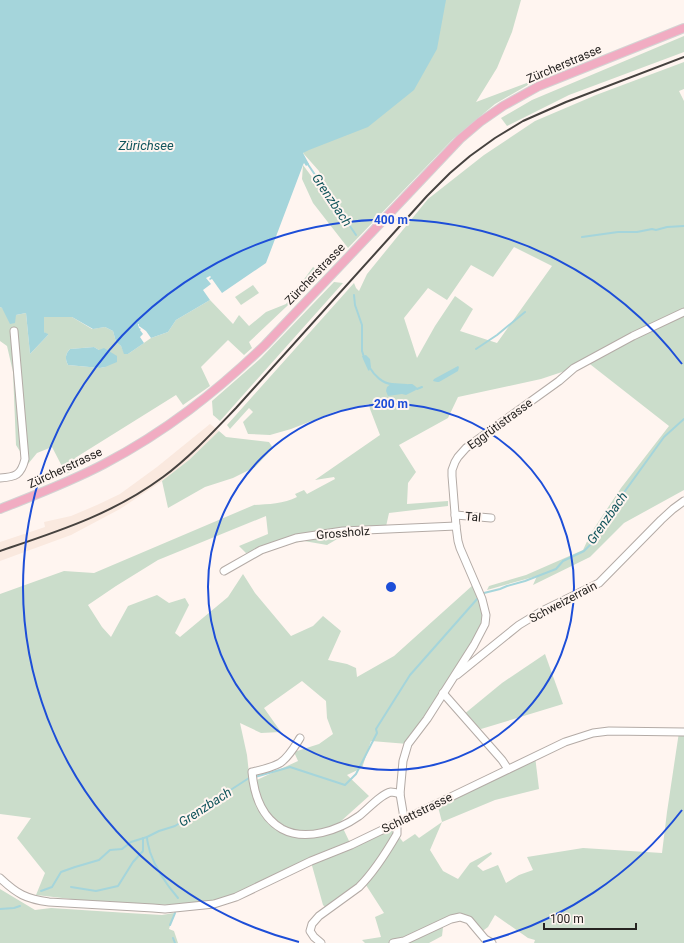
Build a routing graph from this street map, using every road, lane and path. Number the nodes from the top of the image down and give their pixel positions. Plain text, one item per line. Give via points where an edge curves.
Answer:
1 (684, 28) edge
2 (684, 312) edge
3 (14, 331) dead end
4 (0, 478) edge
5 (684, 501) edge
6 (0, 509) edge
7 (455, 515) junction
8 (491, 518) dead end
9 (456, 526) junction
10 (224, 571) dead end
11 (452, 678) junction
12 (443, 693) junction
13 (684, 732) edge
14 (300, 738) dead end
15 (508, 769) junction
16 (400, 794) junction
17 (404, 820) junction
18 (395, 824) junction
19 (0, 878) edge
20 (321, 943) edge
21 (393, 943) edge
22 (492, 943) edge

1 - 6 main road, Zürcherstrasse via 539,86 480,122 460,139 265,345 210,394 177,420 112,460
2 - 7 street, Eggrütistrasse via 632,336 574,368 560,381 466,448 452,470
3 - 4 street via 24,459 18,474
5 - 11 street, Schweizerrain via 664,517 599,583 542,611
7 - 8 street, Tal
7 - 9 street, Eggrütistrasse
9 - 10 street, Grossholz via 343,531 296,538 261,550
9 - 11 street, Eggrütistrasse via 460,548 482,599 486,615 485,624 474,645
11 - 12 street, Eggrütistrasse
12 - 15 street
12 - 16 street, Eggrütistrasse via 408,744 403,761
13 - 15 street, Schlattstrasse via 593,733 565,742
14 - 16 street via 281,762 252,772 253,787 265,815 285,831 297,835 324,832 358,816 386,794
15 - 17 street, Schlattstrasse
16 - 17 street, Eggrütistrasse
17 - 18 street, Schlattstrasse
18 - 19 street, Schlattstrasse via 225,902 214,904 153,908 39,901 23,896
18 - 20 street via 397,834 364,882 318,916 312,924 310,931
21 - 22 street via 404,941 460,917 470,920 485,939

